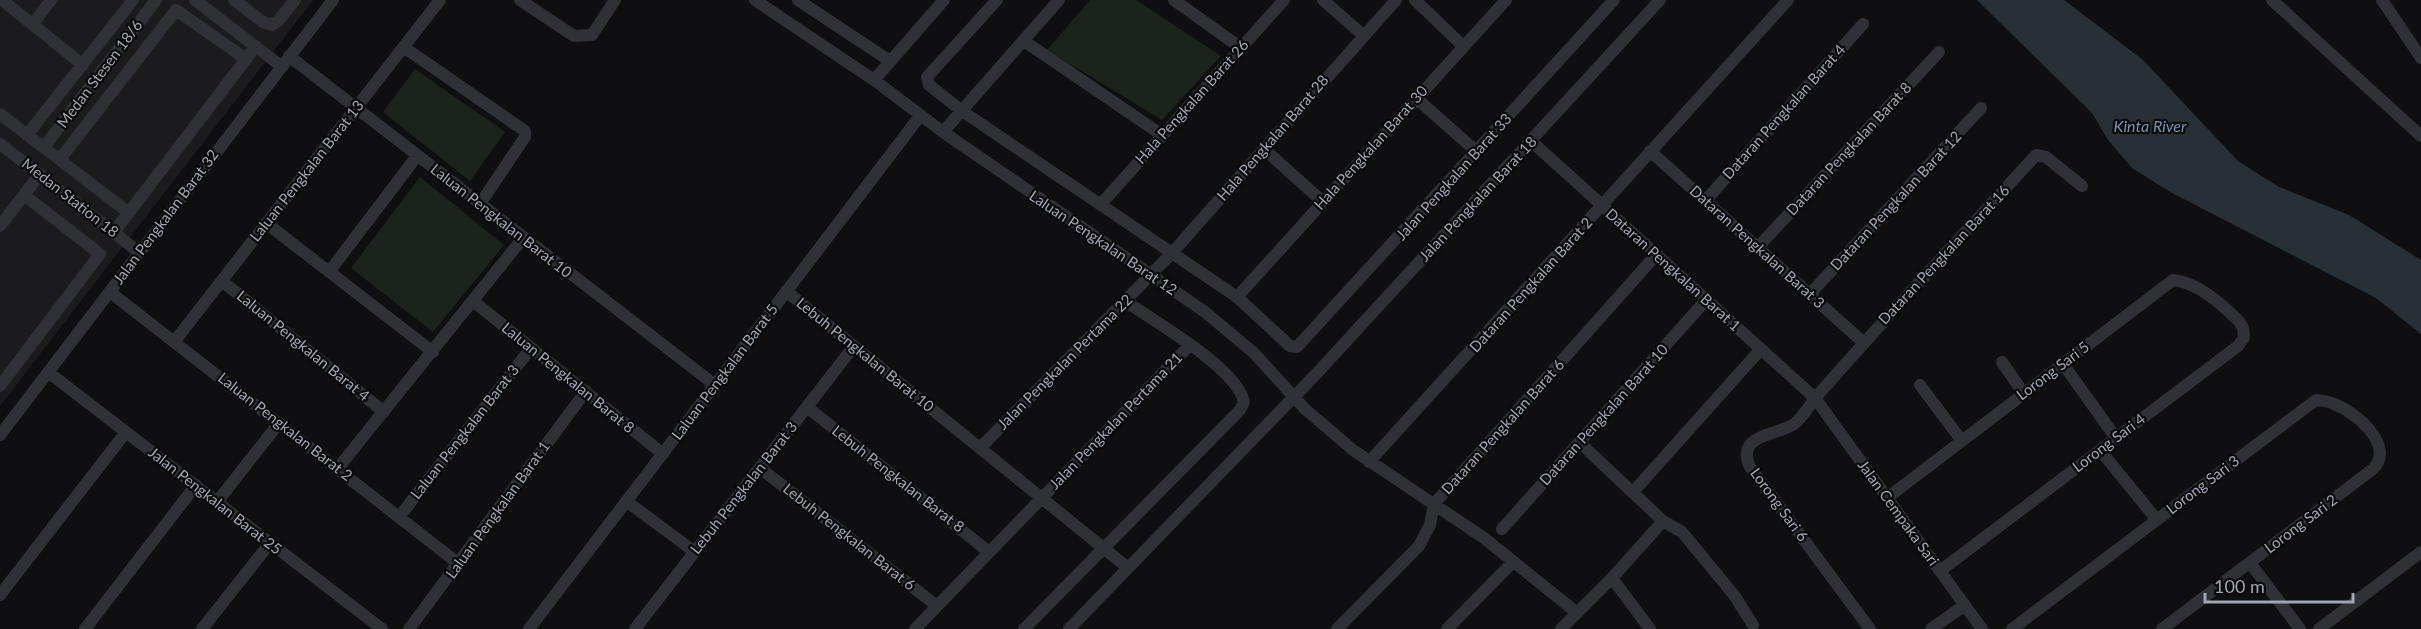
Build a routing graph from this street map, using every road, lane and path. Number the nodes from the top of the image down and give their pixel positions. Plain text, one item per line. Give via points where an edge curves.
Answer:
1 (2, 0) edge
2 (51, 0) edge
3 (133, 0) edge
4 (156, 0) edge
5 (195, 0) edge
6 (234, 0) edge
7 (294, 0) edge
8 (333, 0) edge
9 (440, 0) edge
10 (520, 0) edge
11 (615, 0) edge
12 (755, 0) edge
13 (798, 0) edge
14 (944, 0) edge
15 (997, 0) edge
16 (1059, 0) edge
17 (1174, 0) edge
18 (1284, 0) edge
19 (1323, 0) edge
20 (1396, 0) edge
21 (1415, 0) edge
22 (1506, 0) edge
23 (1660, 0) edge
24 (1788, 0) edge
25 (2274, 0) edge
26 (2382, 0) edge
27 (1608, 2) edge
28 (33, 24) junction
29 (1863, 24) dead end
30 (1363, 35) junction
31 (1024, 40) junction
32 (256, 46) junction
33 (1463, 46) junction
34 (405, 48) junction
35 (1241, 48) junction
36 (1939, 52) dead end
37 (2421, 58) edge
38 (246, 59) junction
39 (285, 61) junction
40 (890, 61) junction
41 (83, 65) junction
42 (874, 80) junction
43 (1416, 98) junction
44 (355, 108) junction
45 (1981, 108) dead end
46 (962, 111) junction
47 (0, 114) edge
48 (920, 116) junction
49 (943, 132) junction
50 (27, 135) junction
51 (1162, 135) junction
52 (2421, 136) edge
53 (1531, 141) junction
54 (0, 144) edge
55 (44, 147) junction
56 (1264, 149) junction
57 (1650, 151) junction
58 (1477, 152) junction
59 (417, 156) junction
60 (60, 159) junction
61 (40, 174) junction
62 (2082, 186) dead end
63 (24, 195) junction
64 (1706, 200) junction
65 (1323, 202) junction
66 (480, 204) junction
67 (1101, 204) junction
68 (1602, 207) junction
69 (129, 213) junction
70 (266, 223) junction
71 (0, 226) edge
72 (114, 232) junction
73 (523, 238) junction
74 (1758, 247) junction
75 (140, 253) junction
76 (1172, 253) junction
77 (1656, 255) junction
78 (329, 272) junction
79 (1150, 275) junction
80 (222, 281) junction
81 (786, 291) junction
82 (110, 292) junction
83 (1810, 294) junction
84 (1237, 297) junction
85 (1706, 300) junction
86 (473, 301) junction
87 (1125, 301) junction
88 (2223, 307) joint
89 (174, 342) junction
90 (1864, 343) junction
91 (1190, 345) junction
92 (854, 346) junction
93 (531, 348) junction
94 (1761, 350) junction
95 (433, 352) junction
96 (2002, 362) dead end
97 (2063, 364) junction
98 (48, 372) junction
99 (715, 385) junction
100 (1920, 385) dead end
101 (0, 386) edge
102 (586, 391) junction
103 (2024, 394) junction
104 (1294, 396) junction
105 (1815, 398) junction
106 (807, 407) junction
107 (384, 412) junction
108 (279, 423) junction
109 (126, 432) junction
110 (0, 435) edge
111 (2116, 438) junction
112 (1962, 441) junction
113 (1579, 442) junction
114 (980, 448) junction
115 (2100, 450) junction
116 (663, 454) junction
117 (2381, 461) joint
118 (1369, 462) junction
119 (338, 468) junction
120 (760, 468) junction
121 (196, 486) junction
122 (1633, 492) junction
123 (1041, 498) junction
124 (1887, 498) junction
125 (626, 501) junction
126 (217, 502) junction
127 (1434, 504) junction
128 (399, 517) junction
129 (2157, 520) junction
130 (1663, 521) junction
131 (1502, 529) dead end
132 (270, 543) junction
133 (1103, 548) junction
134 (695, 552) junction
135 (989, 552) junction
136 (2421, 552) edge
137 (1513, 562) junction
138 (2250, 563) junction
139 (459, 564) junction
140 (1128, 568) junction
141 (1940, 572) junction
142 (1612, 578) junction
143 (0, 595) edge
144 (1965, 605) junction
145 (938, 606) junction
146 (1576, 612) junction
147 (1753, 625) dead end
148 (639, 627) edge
149 (85, 629) edge
150 (202, 629) edge
151 (382, 629) edge
152 (409, 629) edge
153 (529, 629) edge
154 (915, 629) edge
155 (1024, 629) edge
156 (1069, 629) edge
157 (1337, 629) edge
158 (1447, 629) edge
159 (1561, 629) edge
160 (1650, 629) edge
161 (1870, 629) edge
162 (1931, 629) edge
163 (1982, 629) edge
164 (2012, 629) edge
165 (2162, 629) edge
166 (2300, 629) edge
167 (2319, 629) edge

1 - 28 street
2 - 28 street
3 - 41 street
4 - 55 street, Medan Stesen 18/6
5 - 32 street, Laluan Pengkalan Barat 10
6 - 7 street via 272,25
8 - 39 street, Jalan Pengkalan Barat 32
9 - 34 street, Laluan Pengkalan Barat 13
10 - 11 street via 581,38 592,34
12 - 42 street, Laluan Pengkalan Barat 12
13 - 40 street
14 - 40 street
15 - 46 street via 927,77 929,85
16 - 31 street
17 - 35 street
18 - 35 street, Hala Pengkalan Barat 26
19 - 30 street
20 - 30 street, Hala Pengkalan Barat 28
21 - 33 street
22 - 33 street, Hala Pengkalan Barat 30
23 - 53 street, Jalan Pengkalan Barat 18
24 - 57 street, Dataran Pengkalan Barat 2
25 - 52 street
26 - 37 street
27 - 58 street, Jalan Pengkalan Barat 33
28 - 41 street
29 - 64 street, Dataran Pengkalan Barat 4
30 - 56 street, Hala Pengkalan Barat 28
31 - 46 street
31 - 51 street
32 - 38 street
32 - 39 street, Laluan Pengkalan Barat 10
33 - 43 street, Hala Pengkalan Barat 30
34 - 44 street, Laluan Pengkalan Barat 13
34 - 66 street via 525,131 525,137
35 - 51 street, Hala Pengkalan Barat 26
36 - 74 street, Dataran Pengkalan Barat 8
38 - 60 street via 176,10
38 - 69 street
39 - 44 street, Laluan Pengkalan Barat 10
39 - 75 street, Jalan Pengkalan Barat 32
40 - 42 street
41 - 50 street
42 - 48 street, Laluan Pengkalan Barat 12
43 - 58 street
43 - 65 street, Hala Pengkalan Barat 30
44 - 59 street, Laluan Pengkalan Barat 10
44 - 70 street, Laluan Pengkalan Barat 13
45 - 83 street, Dataran Pengkalan Barat 12
46 - 49 street
46 - 67 street
47 - 50 street
48 - 49 street, Laluan Pengkalan Barat 12
48 - 81 street, Laluan Pengkalan Barat 5
49 - 79 street, Laluan Pengkalan Barat 12
50 - 55 street
51 - 67 street, Hala Pengkalan Barat 26
53 - 68 street, Dataran Pengkalan Barat 1
53 - 104 street, Jalan Pengkalan Barat 18
54 - 61 street, Medan Station 18
55 - 60 street
56 - 65 street
56 - 76 street, Hala Pengkalan Barat 28
57 - 64 street, Dataran Pengkalan Barat 3
57 - 68 street, Dataran Pengkalan Barat 2
58 - 84 street, Jalan Pengkalan Barat 33 via 1301,345 1290,346
59 - 66 street, Laluan Pengkalan Barat 10
59 - 78 street
60 - 69 street
61 - 63 street
61 - 72 street, Medan Station 18
62 - 90 street, Dataran Pengkalan Barat 16 via 2046,157 2037,155
63 - 71 street
63 - 101 street via 100,254
64 - 74 street, Dataran Pengkalan Barat 3
65 - 84 street, Hala Pengkalan Barat 30
66 - 73 street, Laluan Pengkalan Barat 10
67 - 76 street
68 - 77 street, Dataran Pengkalan Barat 1
68 - 118 street, Dataran Pengkalan Barat 2
69 - 72 street
70 - 78 street
70 - 80 street, Laluan Pengkalan Barat 13
72 - 75 street, Medan Station 18
73 - 86 street
73 - 99 street, Laluan Pengkalan Barat 10
74 - 83 street, Dataran Pengkalan Barat 3
75 - 82 street, Jalan Pengkalan Barat 32
76 - 79 street, Hala Pengkalan Barat 28
76 - 84 street
77 - 85 street, Dataran Pengkalan Barat 1
77 - 127 street, Dataran Pengkalan Barat 6
78 - 95 street
79 - 87 street, Jalan Pengkalan Pertama 22
79 - 104 street, Laluan Pengkalan Barat 12 via 1205,312 1254,353
80 - 89 street, Laluan Pengkalan Barat 13
80 - 107 street, Laluan Pengkalan Barat 4
81 - 92 street, Lebuh Pengkalan Barat 10
81 - 99 street, Laluan Pengkalan Barat 5
82 - 89 street, Laluan Pengkalan Barat 2
82 - 98 street, Jalan Pengkalan Barat 32
83 - 90 street, Dataran Pengkalan Barat 3
85 - 94 street, Dataran Pengkalan Barat 1
85 - 113 street, Dataran Pengkalan Barat 10
86 - 93 street, Laluan Pengkalan Barat 8
86 - 95 street
87 - 91 street
87 - 114 street, Jalan Pengkalan Pertama 22
88 - 97 street, Lorong Sari 5 via 2193,286 2173,280
88 - 111 street, Lorong Sari 4 via 2243,328 2244,338
89 - 108 street, Laluan Pengkalan Barat 2
90 - 105 street, Dataran Pengkalan Barat 16
91 - 123 street, Jalan Pengkalan Pertama 21
91 - 133 street via 1239,389 1244,402
92 - 106 street, Lebuh Pengkalan Barat 3
92 - 114 street, Lebuh Pengkalan Barat 10
93 - 102 street, Laluan Pengkalan Barat 8
93 - 128 street, Laluan Pengkalan Barat 3
94 - 105 street, Dataran Pengkalan Barat 1
94 - 122 street
95 - 107 street
96 - 103 street
97 - 103 street, Lorong Sari 5
97 - 111 street
98 - 109 street, Jalan Pengkalan Barat 25
98 - 110 street, Jalan Pengkalan Barat 32
99 - 116 street, Laluan Pengkalan Barat 5
100 - 112 street
102 - 116 street, Laluan Pengkalan Barat 8
102 - 139 street, Laluan Pengkalan Barat 1
103 - 112 street, Lorong Sari 5
104 - 118 street, Laluan Pengkalan Barat 12
104 - 140 street, Jalan Pengkalan Barat 18
105 - 124 street, Jalan Cempaka Sari
105 - 161 street, Lorong Sari 6 via 1796,423 1757,438 1747,448 1746,458
106 - 120 street, Lebuh Pengkalan Barat 3
106 - 135 street, Lebuh Pengkalan Barat 8
107 - 119 street
108 - 119 street, Laluan Pengkalan Barat 2
108 - 126 street
109 - 121 street, Jalan Pengkalan Barat 25
109 - 143 street
111 - 115 street, Lorong Sari 4
112 - 124 street, Lorong Sari 5
113 - 122 street
113 - 131 street, Dataran Pengkalan Barat 10
114 - 123 street, Lebuh Pengkalan Barat 10
115 - 129 street
115 - 141 street, Lorong Sari 4
116 - 125 street, Laluan Pengkalan Barat 5
117 - 129 street, Lorong Sari 3 via 2378,440 2354,417 2332,403 2316,400
117 - 138 street, Lorong Sari 2
118 - 127 street, Laluan Pengkalan Barat 12
119 - 128 street, Laluan Pengkalan Barat 2
120 - 134 street, Lebuh Pengkalan Barat 3
120 - 145 street, Lebuh Pengkalan Barat 6
121 - 126 street, Jalan Pengkalan Barat 25
121 - 149 street
122 - 130 street
123 - 133 street, Lebuh Pengkalan Barat 10
123 - 135 street, Jalan Pengkalan Pertama 21
124 - 141 street, Jalan Cempaka Sari
125 - 134 street
125 - 153 street, Laluan Pengkalan Barat 5
126 - 132 street, Jalan Pengkalan Barat 25
127 - 137 street, Laluan Pengkalan Barat 12
127 - 157 street, Dataran Pengkalan Barat 6 via 1430,525 1419,546
128 - 139 street, Laluan Pengkalan Barat 2
129 - 164 street, Lorong Sari 3
130 - 142 street
130 - 147 street via 1682,532 1734,595
132 - 150 street
132 - 151 street, Jalan Pengkalan Barat 25
133 - 140 street, Lebuh Pengkalan Barat 10
133 - 155 street
134 - 148 street, Lebuh Pengkalan Barat 3
135 - 145 street, Jalan Pengkalan Pertama 21
136 - 167 street
137 - 146 street, Laluan Pengkalan Barat 12
137 - 158 street
138 - 165 street, Lorong Sari 2
138 - 166 street
139 - 152 street, Laluan Pengkalan Barat 1
140 - 156 street, Jalan Pengkalan Barat 18
141 - 144 street, Jalan Cempaka Sari
142 - 146 street
142 - 160 street
144 - 162 street
144 - 163 street, Jalan Cempaka Sari
145 - 154 street, Jalan Pengkalan Pertama 21
146 - 159 street

